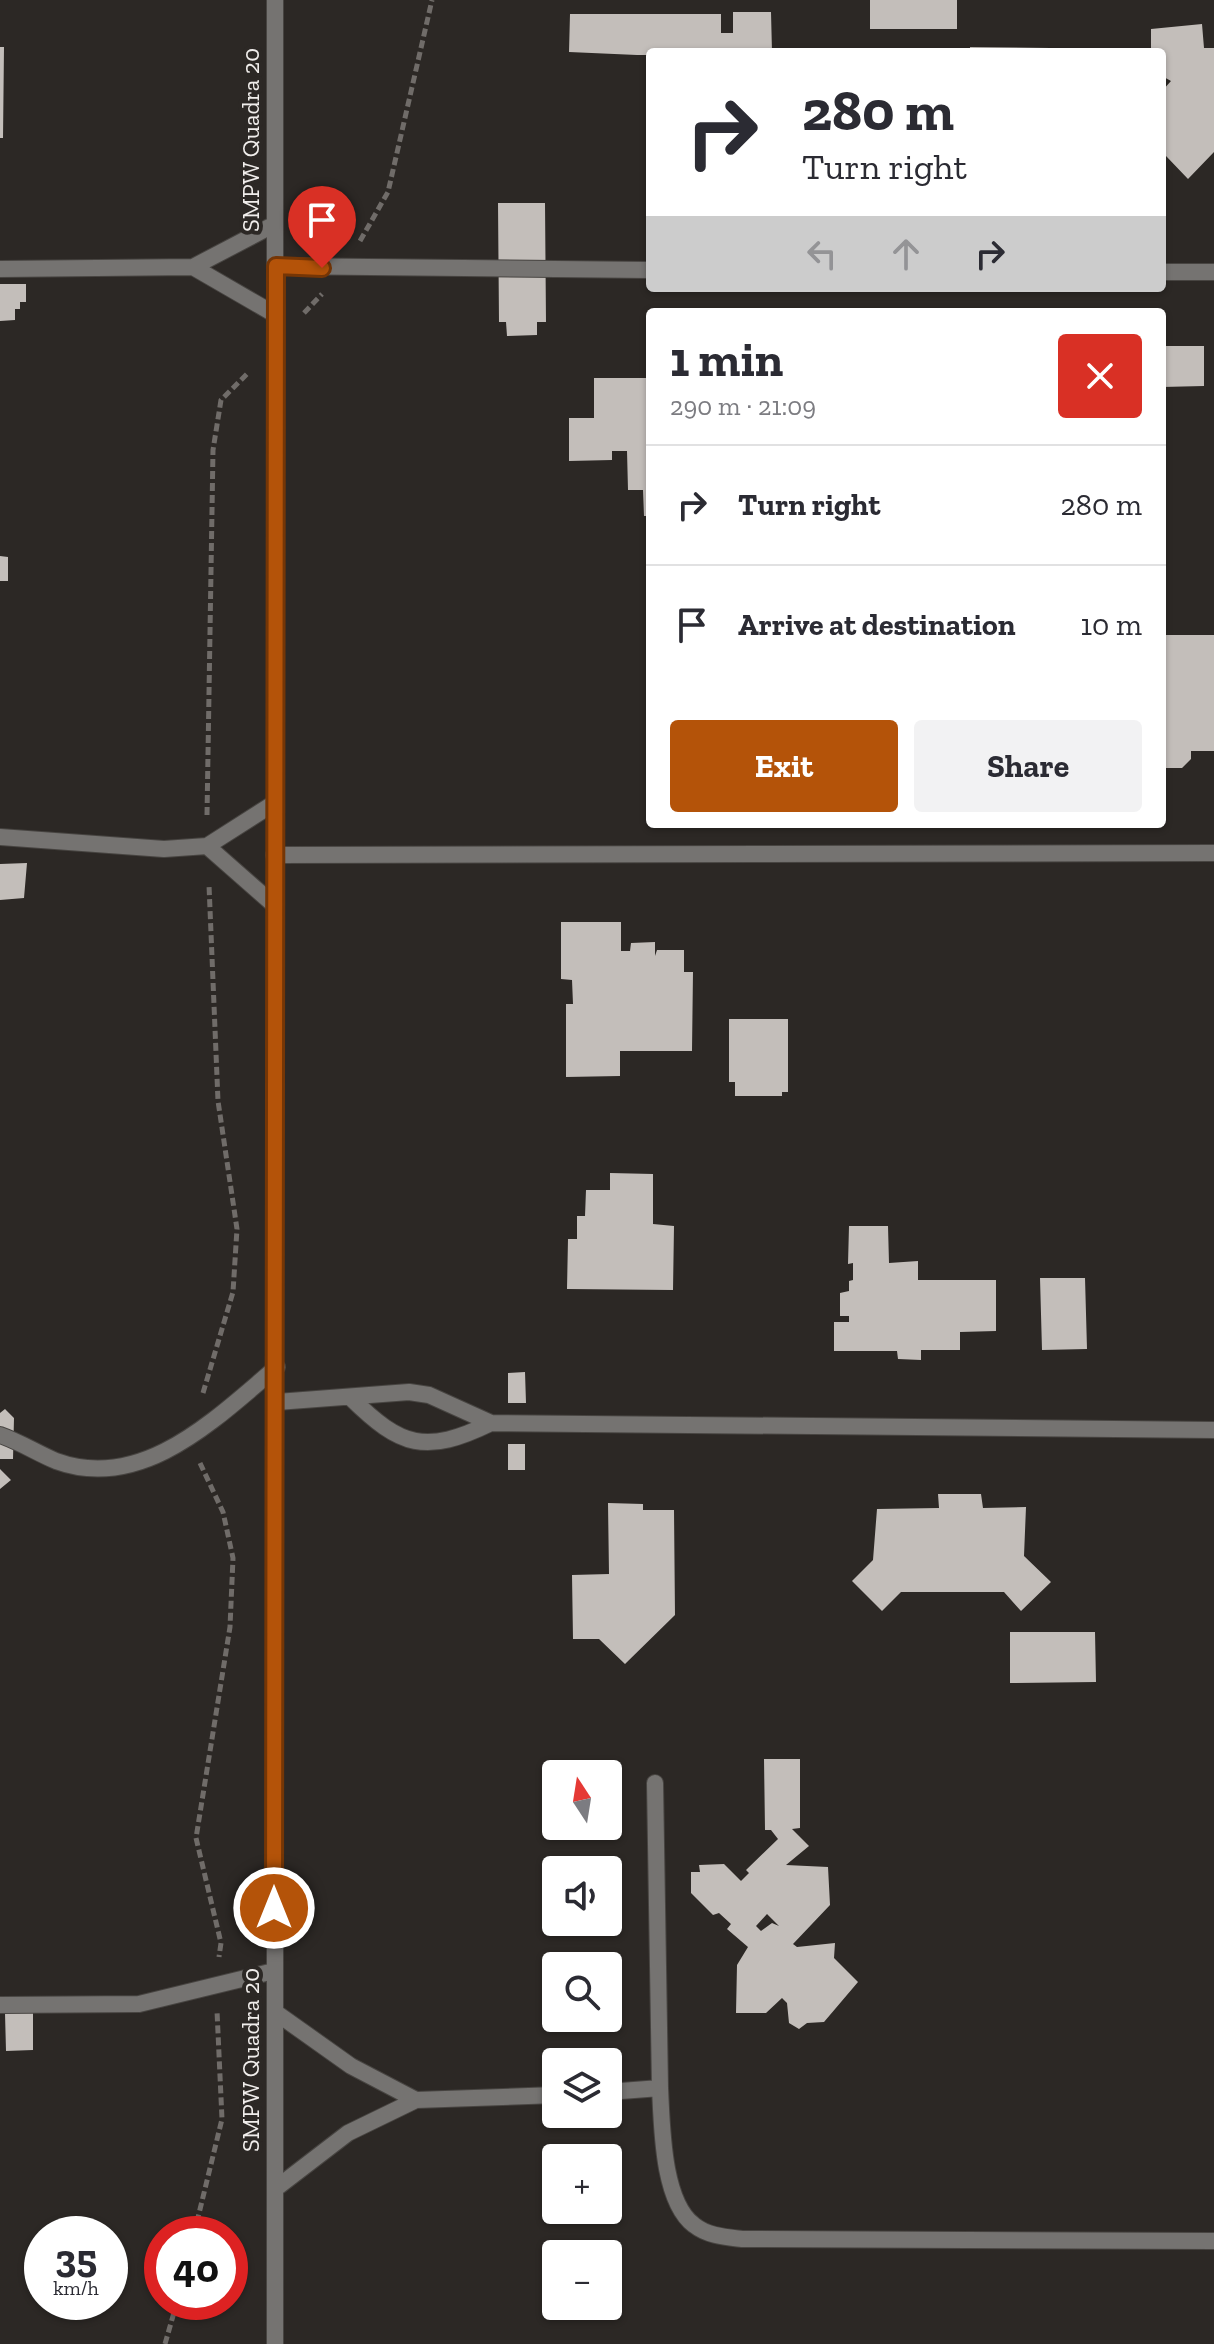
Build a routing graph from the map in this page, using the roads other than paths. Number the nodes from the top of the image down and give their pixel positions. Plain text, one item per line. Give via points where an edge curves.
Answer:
1 (275, 0) edge
2 (275, 224) junction
3 (276, 266) junction
4 (193, 267) junction
5 (0, 269) edge
6 (646, 270) edge
7 (1166, 272) edge
8 (1214, 272) edge
9 (276, 315) junction
10 (276, 802) junction
11 (0, 837) edge
12 (207, 846) junction
13 (1214, 853) edge
14 (274, 855) junction
15 (273, 904) junction
16 (277, 1367) junction
17 (351, 1398) junction
18 (277, 1402) junction
19 (491, 1423) junction
20 (1214, 1430) edge
21 (0, 1435) edge
22 (655, 1783) dead end
23 (274, 1971) junction
24 (0, 2005) edge
25 (275, 2012) junction
26 (660, 2088) junction
27 (622, 2091) edge
28 (542, 2096) edge
29 (416, 2100) junction
30 (275, 2189) junction
31 (1214, 2241) edge
32 (275, 2344) edge

1 - 2 street, SMPW Quadra 20
2 - 3 street, SMPW Quadra 20
2 - 4 street
3 - 6 street
3 - 9 street, SMPW Quadra 20
4 - 5 street
4 - 9 street
7 - 8 street
9 - 10 street, SMPW Quadra 20
10 - 12 street
10 - 14 street, SMPW Quadra 20
11 - 12 street via 164,849
12 - 15 street
13 - 14 street
14 - 15 street, SMPW Quadra 20
15 - 16 street, SMPW Quadra 20
16 - 18 street, SMPW Quadra 20
16 - 21 street via 189,1440 130,1463 91,1466 57,1461
17 - 18 street
17 - 19 street via 429,1395
17 - 19 street via 406,1441 446,1440
18 - 23 street, SMPW Quadra 20
19 - 20 street
22 - 26 street
23 - 24 street via 139,2004
23 - 25 street, SMPW Quadra 20
25 - 29 street via 351,2066
25 - 30 street, SMPW Quadra 20
26 - 27 street
26 - 31 street via 673,2191 692,2224 709,2234 742,2239
28 - 29 street
29 - 30 street via 348,2133
30 - 32 street, SMPW Quadra 20

